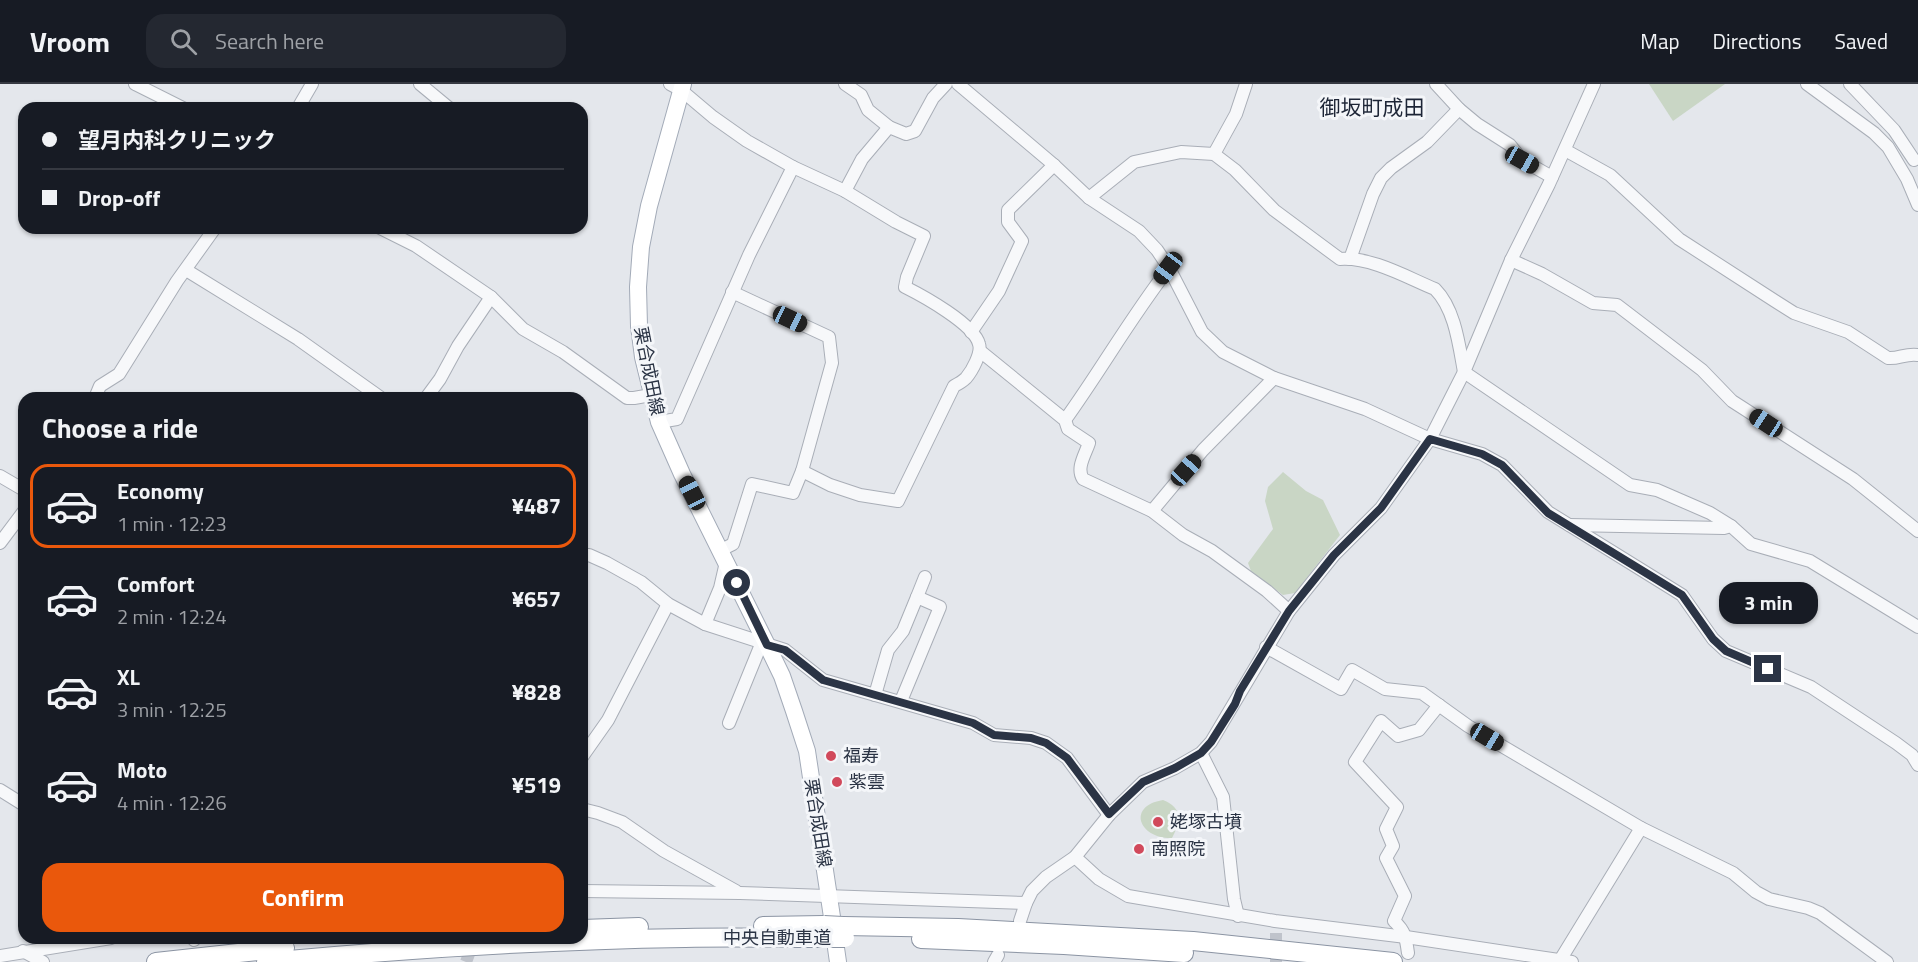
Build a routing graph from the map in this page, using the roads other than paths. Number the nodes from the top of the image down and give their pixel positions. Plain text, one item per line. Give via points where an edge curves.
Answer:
1 (135, 84) edge
2 (312, 84) edge
3 (420, 84) edge
4 (845, 84) edge
5 (946, 84) edge
6 (958, 84) edge
7 (1246, 84) edge
8 (1436, 84) edge
9 (1594, 84) edge
10 (1808, 84) edge
11 (1850, 84) edge
12 (678, 86) edge
13 (171, 102) edge
14 (302, 102) edge
15 (442, 102) edge
16 (1459, 109) junction
17 (889, 127) junction
18 (1888, 147) junction
19 (1564, 150) junction
20 (1214, 154) junction
21 (1916, 161) edge
22 (1054, 165) junction
23 (793, 167) junction
24 (1552, 177) junction
25 (844, 191) junction
26 (1089, 198) junction
27 (1918, 205) edge
28 (211, 234) edge
29 (392, 234) edge
30 (1350, 259) junction
31 (1511, 260) junction
32 (1168, 268) junction
33 (186, 270) junction
34 (732, 292) junction
35 (492, 297) junction
36 (971, 332) junction
37 (980, 351) junction
38 (1918, 355) edge
39 (1464, 372) junction
40 (1274, 378) junction
41 (97, 392) edge
42 (373, 392) edge
43 (430, 392) edge
44 (651, 395) junction
45 (1065, 420) junction
46 (659, 422) junction
47 (1430, 439) junction
48 (802, 471) junction
49 (0, 476) edge
50 (18, 486) edge
51 (1152, 511) junction
52 (18, 519) edge
53 (1569, 525) junction
54 (1731, 526) junction
55 (1918, 531) edge
56 (0, 543) edge
57 (588, 555) edge
58 (724, 556) junction
59 (925, 577) dead end
60 (917, 597) junction
61 (668, 604) junction
62 (1289, 611) junction
63 (705, 624) junction
64 (1918, 627) edge
65 (765, 644) junction
66 (1266, 647) junction
67 (875, 695) junction
68 (901, 701) junction
69 (1439, 705) junction
70 (729, 723) dead end
71 (588, 748) edge
72 (1201, 753) junction
73 (1918, 765) edge
74 (0, 790) edge
75 (18, 801) edge
76 (588, 810) edge
77 (1109, 814) junction
78 (1641, 828) junction
79 (1075, 857) junction
80 (588, 891) edge
81 (740, 893) junction
82 (829, 897) junction
83 (1026, 903) junction
84 (1238, 916) junction
85 (1020, 921) dead end
86 (588, 929) edge
87 (835, 936) edge
88 (1406, 937) junction
89 (588, 941) edge
90 (71, 944) edge
91 (350, 944) edge
92 (531, 944) edge
93 (18, 952) junction
94 (0, 956) edge
95 (1400, 958) edge
96 (1564, 961) edge
97 (43, 962) edge
98 (156, 962) edge
99 (266, 962) edge
100 (1288, 962) edge
101 (1887, 962) edge

1 - 13 street
2 - 14 street
3 - 15 street
4 - 17 street via 861,95 868,110
5 - 17 street via 933,98 915,131 906,134
6 - 22 street
7 - 20 street via 1236,114
8 - 16 street
9 - 19 street
10 - 18 street
11 - 21 street via 1894,130
12 - 23 street via 747,141
12 - 44 main road, 栗合成田線 via 640,257 639,326
16 - 24 street via 1510,146 1522,160
16 - 30 street via 1427,142 1381,178
17 - 25 street via 862,159
18 - 21 street
18 - 27 street
19 - 24 street
19 - 38 street via 1610,175 1679,239 1794,313 1848,332 1888,358
20 - 26 street via 1181,152 1134,162
20 - 30 street via 1274,210 1340,260
22 - 26 street
22 - 36 street via 1008,210 1008,222 1022,241 999,291
23 - 25 street
23 - 34 street
24 - 31 street
25 - 36 street via 924,236 905,287 934,301
26 - 32 street via 1139,231
28 - 33 street
29 - 35 street
30 - 39 street via 1375,264 1435,289 1452,321
31 - 39 street
31 - 55 street via 1593,303 1617,305 1702,370 1732,401 1853,479
32 - 40 street via 1202,332 1223,352
32 - 45 street
33 - 41 street via 119,374
33 - 42 street via 298,339
34 - 46 street via 677,419
34 - 48 street via 829,337 832,363
35 - 43 street
35 - 44 street via 523,329 627,398
36 - 37 street via 979,341
37 - 45 street
37 - 48 street via 966,378 954,386 898,501 860,495
39 - 47 street
39 - 54 street via 1630,485 1657,490
40 - 47 street via 1365,409
40 - 51 street via 1203,450
44 - 46 main road, 栗合成田線
45 - 51 street via 1068,429 1089,443 1079,474 1083,479
46 - 58 main road, 栗合成田線
47 - 53 street via 1482,454 1502,465 1548,513
47 - 62 street via 1381,508 1334,555
48 - 58 street via 793,493 752,484 733,544
49 - 50 street
51 - 62 street via 1267,591
52 - 56 street
53 - 54 street
53 - 73 street via 1682,595 1726,651 1811,687 1896,743
54 - 64 street via 1751,544 1810,561
57 - 61 street via 641,582
58 - 63 street via 720,588
58 - 65 main road, 栗合成田線
59 - 60 street
60 - 67 street via 903,631 888,650
60 - 68 street via 940,607
61 - 63 street
61 - 71 street via 608,720
62 - 66 street
63 - 65 street
65 - 67 street via 785,650 823,680
65 - 70 street
65 - 82 main road, 栗合成田線 via 785,685 807,751
66 - 69 street via 1341,689 1352,670 1385,689 1422,693
66 - 72 street via 1235,704
67 - 68 street
68 - 77 street via 973,723 994,735 1046,743 1067,758
69 - 78 street
69 - 88 street via 1419,730 1398,736 1381,721 1355,762 1397,807 1386,829 1393,846 1386,858 1405,896 1394,921
72 - 77 street via 1143,782
72 - 84 street via 1223,797
74 - 75 street
76 - 81 street via 622,822
77 - 79 street
78 - 96 street
78 - 101 street via 1733,873 1769,899 1820,913
79 - 83 street via 1046,877
79 - 84 street via 1099,879 1128,896
80 - 81 street
81 - 82 street
82 - 83 street
82 - 87 main road, 栗合成田線
83 - 85 street
84 - 88 street via 1275,927
86 - 87 highway, 中央自動車道
87 - 89 highway, 中央自動車道
87 - 95 highway, 中央自動車道 via 981,928 1193,940
87 - 100 highway, 中央自動車道 via 1064,945
88 - 95 street
88 - 96 street
90 - 93 street
91 - 98 highway
92 - 99 highway, 中央自動車道
93 - 94 street
93 - 97 street

